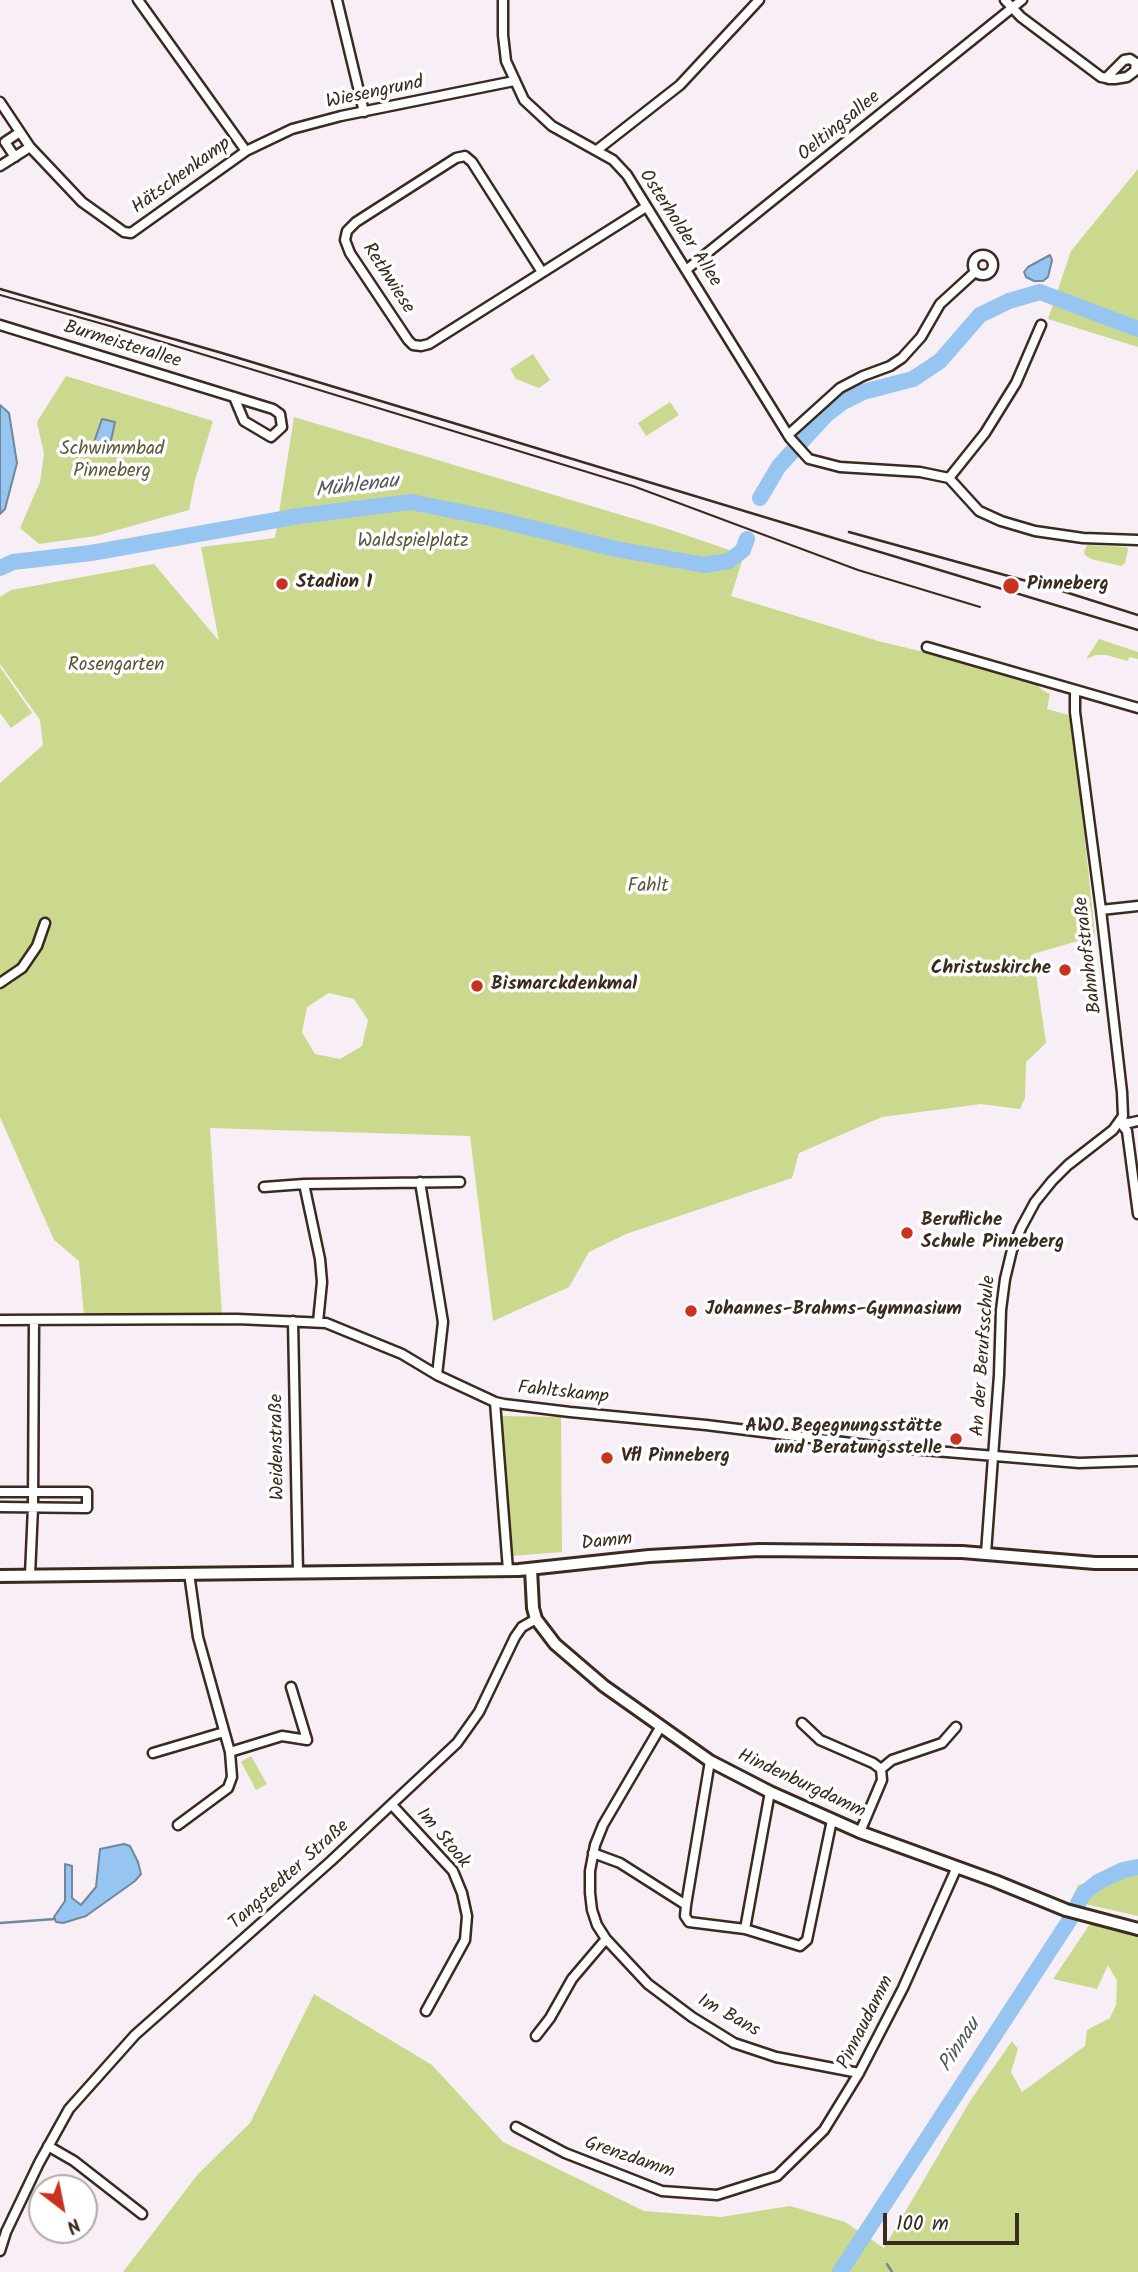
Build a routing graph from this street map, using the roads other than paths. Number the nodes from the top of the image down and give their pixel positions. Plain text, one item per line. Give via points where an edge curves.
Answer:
1 (138, 0) edge
2 (337, 0) edge
3 (503, 0) edge
4 (759, 0) edge
5 (1005, 0) edge
6 (1022, 0) edge
7 (1013, 8) junction
8 (1106, 78) dead end
9 (514, 81) junction
10 (0, 102) edge
11 (364, 112) junction
12 (20, 132) junction
13 (30, 147) junction
14 (597, 150) junction
15 (246, 151) junction
16 (15, 157) junction
17 (0, 166) edge
18 (646, 207) junction
19 (687, 270) junction
20 (542, 272) junction
21 (975, 272) dead end
22 (0, 325) edge
23 (1041, 325) dead end
24 (234, 397) junction
25 (789, 436) junction
26 (949, 478) junction
27 (1138, 540) edge
28 (927, 647) dead end
29 (1075, 690) junction
30 (1138, 708) edge
31 (1138, 906) edge
32 (1101, 911) junction
33 (45, 923) dead end
34 (0, 983) edge
35 (1138, 1121) edge
36 (1120, 1122) junction
37 (420, 1182) junction
38 (460, 1182) dead end
39 (304, 1184) junction
40 (264, 1187) dead end
41 (1138, 1214) edge
42 (0, 1320) edge
43 (34, 1320) junction
44 (293, 1321) junction
45 (318, 1322) junction
46 (437, 1375) junction
47 (495, 1402) junction
48 (993, 1456) junction
49 (1138, 1461) edge
50 (0, 1492) edge
51 (33, 1492) junction
52 (0, 1507) edge
53 (33, 1507) junction
54 (986, 1553) junction
55 (1138, 1563) edge
56 (531, 1569) junction
57 (508, 1570) junction
58 (298, 1572) junction
59 (189, 1573) junction
60 (30, 1575) junction
61 (0, 1576) edge
62 (536, 1619) junction
63 (291, 1687) dead end
64 (802, 1723) dead end
65 (661, 1726) junction
66 (956, 1727) dead end
67 (225, 1732) junction
68 (230, 1752) junction
69 (153, 1753) dead end
70 (710, 1761) junction
71 (881, 1769) junction
72 (770, 1792) junction
73 (392, 1805) junction
74 (831, 1820) junction
75 (178, 1825) dead end
76 (860, 1832) junction
77 (593, 1853) junction
78 (957, 1867) junction
79 (686, 1905) junction
80 (746, 1929) junction
81 (1138, 1929) edge
82 (606, 1940) junction
83 (426, 2011) dead end
84 (536, 2036) dead end
85 (859, 2073) junction
86 (516, 2127) dead end
87 (48, 2146) junction
88 (777, 2176) joint
89 (142, 2214) dead end
90 (3, 2231) edge
91 (0, 2251) edge

1 - 15 street, Hätschenkamp
2 - 11 street
3 - 9 street, Osterholder Allee via 506,61
4 - 14 street via 680,85
5 - 7 street
6 - 7 street, Oeltingsallee
7 - 8 street
7 - 19 street, Oeltingsallee
9 - 11 street, Wiesengrund
9 - 14 street, Osterholder Allee via 538,114
10 - 12 street, Hätschenkamp
11 - 15 street, Wiesengrund via 292,129
12 - 13 street, Hätschenkamp
12 - 16 street via 5,142
13 - 15 street, Hätschenkamp via 82,202 131,233
13 - 16 street
14 - 18 street, Osterholder Allee via 627,176
16 - 17 street
18 - 19 street, Osterholder Allee
18 - 20 street, Rethwiese
19 - 25 street, Osterholder Allee
20 - 20 street, Rethwiese via 465,156 356,222 345,240 413,345 429,344
21 - 25 street via 940,304 902,358 840,388
22 - 24 street, Burmeisterallee
23 - 26 street via 1016,383
24 - 24 street, Burmeisterallee via 273,409 280,414 282,427 271,437 244,421
25 - 26 street, Osterholder Allee via 809,459 841,467
26 - 27 street via 979,511 1000,521 1083,538
28 - 29 street
29 - 30 street
29 - 32 street, Bahnhofstraße via 1074,712
31 - 32 street
32 - 36 street, Bahnhofstraße via 1124,1108
33 - 34 street via 22,968
35 - 36 street
36 - 41 street, Bahnhofstraße via 1127,1131
36 - 48 street, An der Berufsschule via 1052,1181 1035,1202 1012,1250 1001,1310
37 - 38 street
37 - 39 street
37 - 46 street via 443,1322
39 - 40 street
39 - 45 street via 320,1259
42 - 43 street, Fahltskamp
43 - 44 street, Fahltskamp
43 - 51 street
44 - 45 street, Fahltskamp
44 - 58 street, Weidenstraße
45 - 46 street, Fahltskamp via 402,1354
46 - 47 street, Fahltskamp
47 - 48 street, Fahltskamp
47 - 57 street
48 - 49 street, Fahltskamp via 1079,1463
48 - 54 street, An der Berufsschule
50 - 51 street
51 - 53 street
51 - 53 street via 87,1492 87,1508
52 - 53 street
53 - 60 street
54 - 55 main road, Damm
54 - 56 main road, Damm via 759,1550
56 - 57 main road, Damm
56 - 62 main road
57 - 58 main road, Damm
58 - 59 main road, Damm
59 - 60 main road, Damm
59 - 67 street via 198,1637
60 - 61 main road, Damm
62 - 65 main road, Hindenburgdamm via 568,1656
62 - 73 street, Tangstedter Straße via 515,1637 469,1728
63 - 68 street via 307,1740 282,1736
64 - 71 street via 820,1740
65 - 70 main road, Hindenburgdamm
65 - 77 street, Im Bans via 604,1825
66 - 71 street via 942,1743 892,1760
67 - 68 street
67 - 69 street
68 - 75 street via 228,1788
70 - 72 main road, Hindenburgdamm
70 - 79 street
71 - 76 street via 882,1780
72 - 74 main road, Hindenburgdamm
72 - 80 street
73 - 83 street, Im Stook via 453,1871 467,1916 465,1940
73 - 87 street, Tangstedter Straße via 135,2035 69,2109
74 - 76 main road, Hindenburgdamm
74 - 80 street via 807,1940 800,1946
76 - 78 main road, Hindenburgdamm
77 - 79 street via 620,1863
77 - 82 street, Im Bans via 592,1910
78 - 81 main road, Hindenburgdamm via 1084,1916
78 - 85 street, Pinnaudamm via 903,1989
79 - 80 street via 689,1922
82 - 84 street via 572,1979
82 - 85 street, Im Bans via 648,1984 734,2043 776,2057
85 - 88 street, Pinnaudamm via 824,2130
86 - 88 street, Grenzdamm via 565,2153 662,2191 717,2195
87 - 89 street
87 - 90 street, Tangstedter Straße
90 - 91 street, Tangstedter Straße

